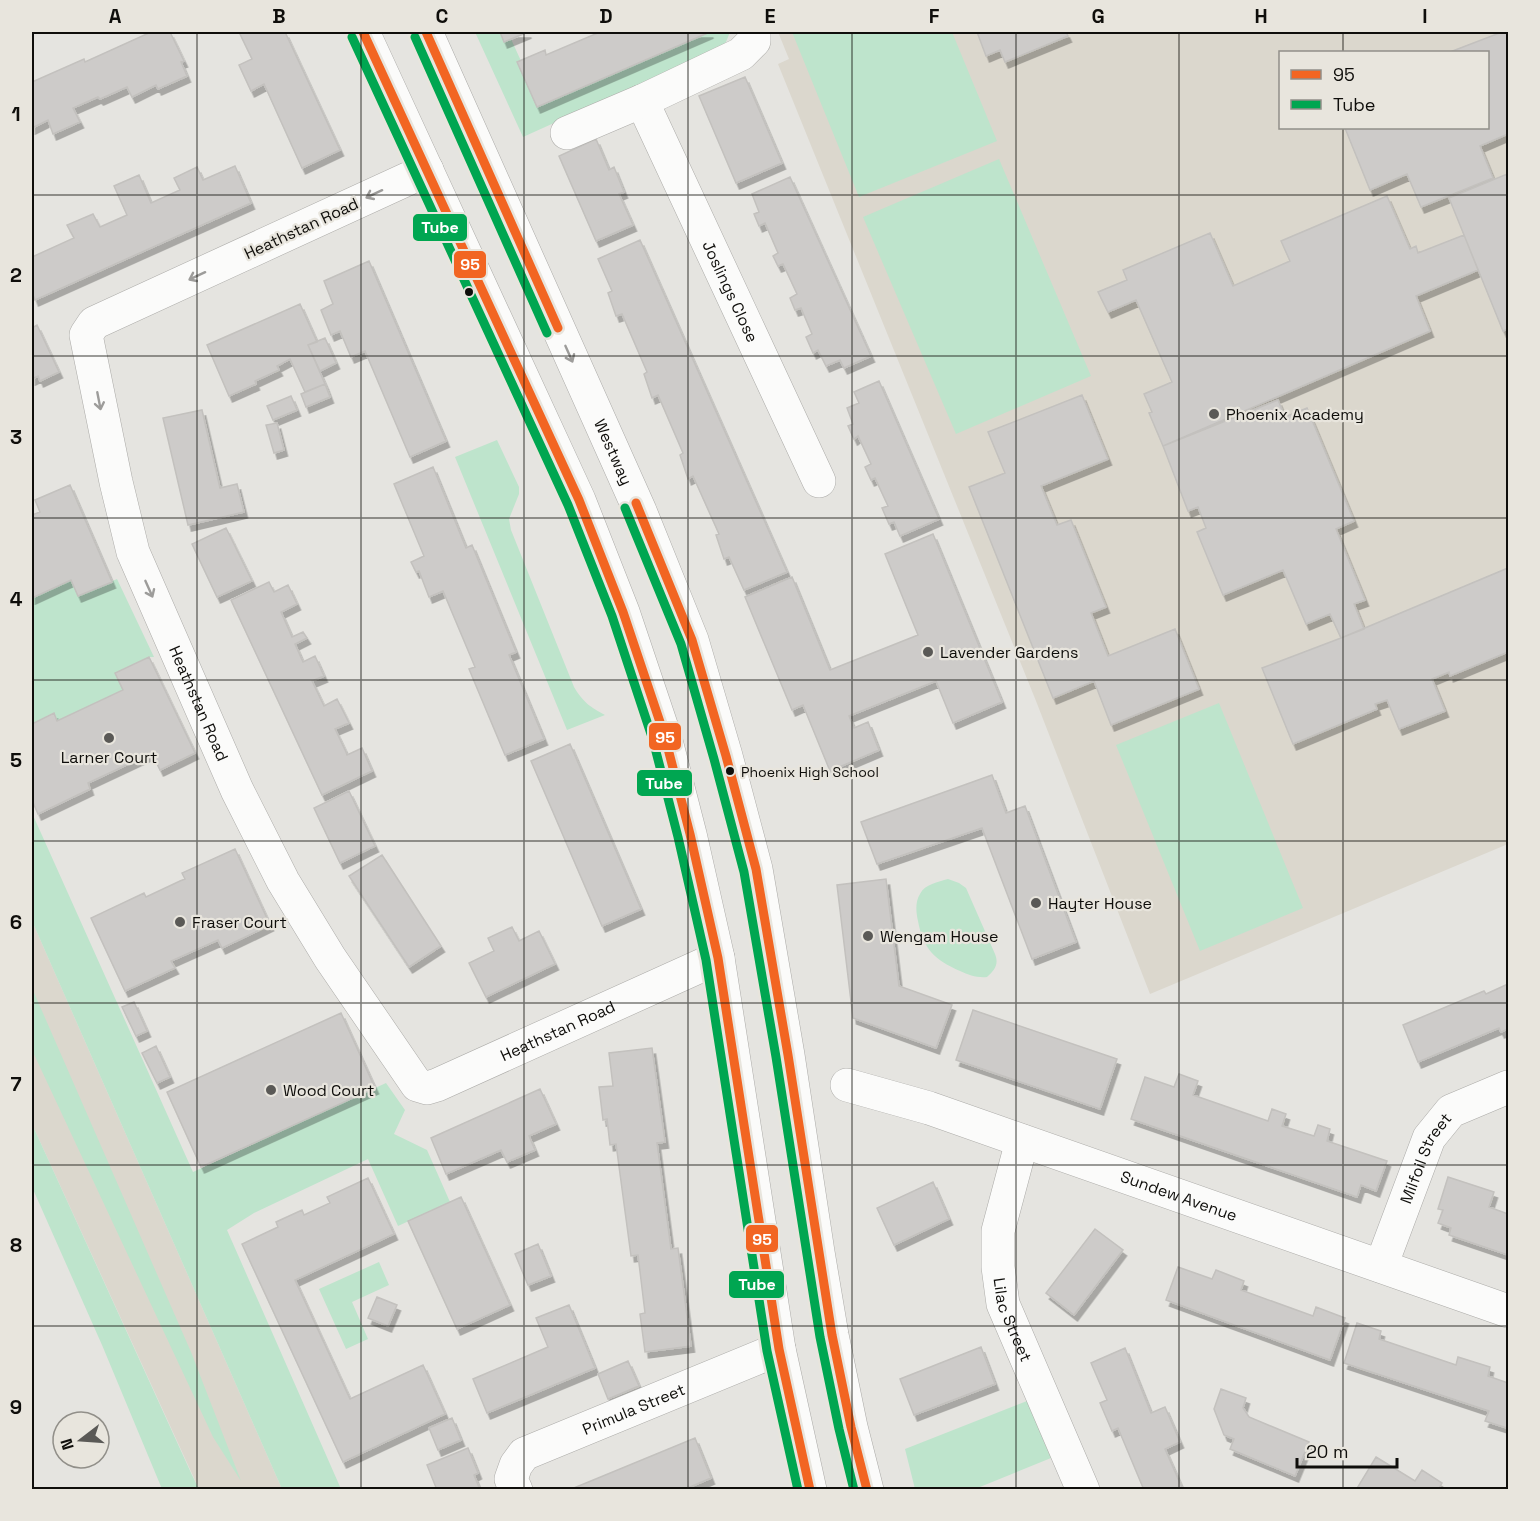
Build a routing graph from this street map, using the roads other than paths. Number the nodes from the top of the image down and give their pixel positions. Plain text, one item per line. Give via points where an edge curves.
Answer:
1 (363, 32) edge
2 (426, 32) edge
3 (754, 32) edge
4 (642, 101) junction
5 (567, 133) dead end
6 (427, 170) junction
7 (819, 482) dead end
8 (718, 958) junction
9 (847, 1084) dead end
10 (1509, 1087) edge
11 (1022, 1141) junction
12 (1381, 1266) junction
13 (1509, 1311) edge
14 (779, 1349) junction
15 (516, 1490) edge
16 (810, 1490) edge
17 (867, 1490) edge
18 (1083, 1490) edge

1 - 6 main road
2 -> 17 main road, Westway via 640,511 692,640 756,869 832,1335
3 - 4 main road via 754,41 741,54
4 - 5 main road
4 - 7 main road, Joslings Close
6 - 8 main road via 579,500 623,612 665,737
6 -> 8 main road, Heathstan Road via 94,323 86,335 133,552 237,790 283,881 417,1085 437,1085
8 - 14 main road
9 - 11 main road, Sundew Avenue
10 - 12 main road, Milfoil Street via 1451,1111 1429,1138
11 - 12 main road, Sundew Avenue
11 - 18 main road, Lilac Street via 998,1231 1003,1304
12 - 13 main road, Sundew Avenue
14 - 15 main road, Primula Street via 524,1454 511,1479
14 - 16 main road

